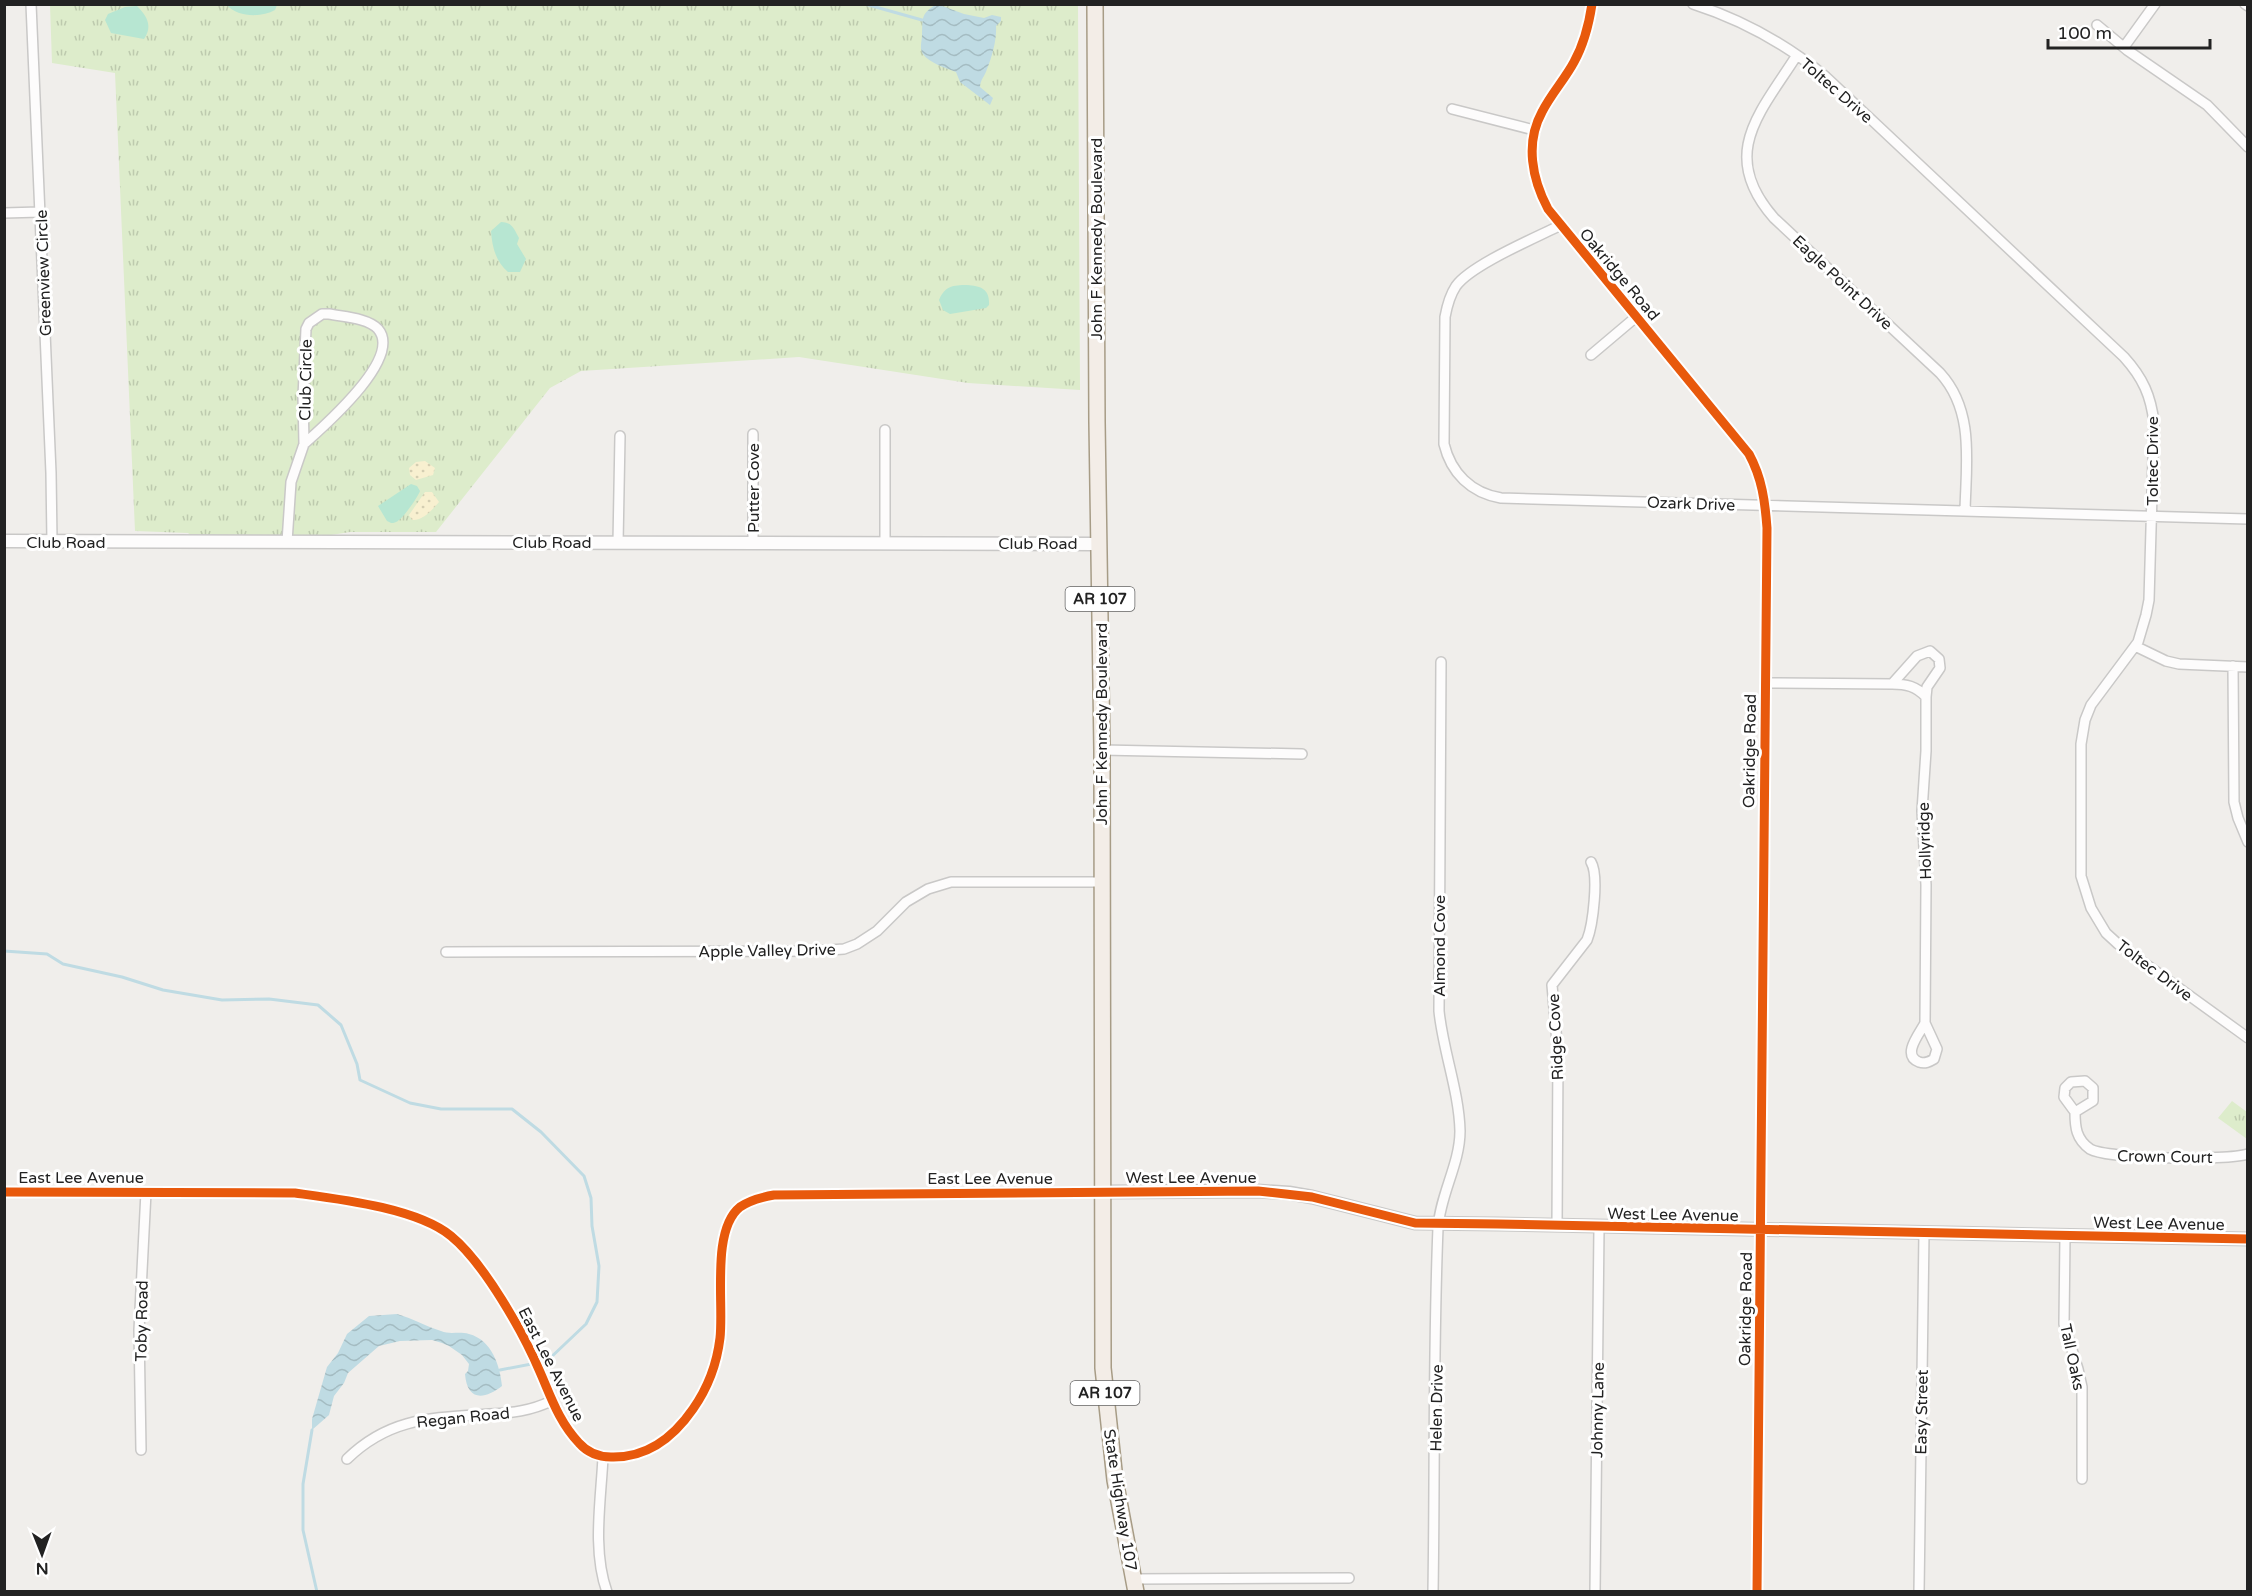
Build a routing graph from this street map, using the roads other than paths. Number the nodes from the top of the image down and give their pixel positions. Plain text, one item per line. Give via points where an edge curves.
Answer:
1 (31, 4) edge
2 (1095, 4) edge
3 (1592, 4) edge
4 (1694, 4) edge
5 (2155, 4) edge
6 (2097, 25) dead end
7 (2124, 47) junction
8 (1797, 55) junction
9 (1452, 109) dead end
10 (1534, 130) junction
11 (2247, 147) edge
12 (40, 212) junction
13 (4, 213) edge
14 (1560, 225) junction
15 (1636, 317) junction
16 (1591, 355) dead end
17 (885, 430) dead end
18 (753, 434) dead end
19 (620, 436) dead end
20 (304, 444) junction
21 (1765, 506) junction
22 (1965, 511) junction
23 (2151, 516) junction
24 (2247, 519) edge
25 (4, 542) edge
26 (52, 542) junction
27 (287, 542) junction
28 (618, 543) junction
29 (753, 543) junction
30 (885, 543) junction
31 (1099, 544) junction
32 (2135, 646) junction
33 (1441, 662) dead end
34 (2233, 666) junction
35 (2247, 667) edge
36 (1765, 683) junction
37 (1892, 684) junction
38 (1926, 698) junction
39 (1102, 750) junction
40 (1302, 754) dead end
41 (2247, 842) edge
42 (1591, 862) dead end
43 (1102, 882) junction
44 (446, 952) dead end
45 (1925, 1023) dead end
46 (2247, 1038) edge
47 (2075, 1112) dead end
48 (2247, 1154) edge
49 (4, 1192) edge
50 (146, 1192) junction
51 (1102, 1192) junction
52 (1438, 1225) junction
53 (1557, 1226) junction
54 (1599, 1228) junction
55 (1761, 1230) junction
56 (1924, 1233) junction
57 (2065, 1236) junction
58 (2247, 1239) edge
59 (551, 1401) junction
60 (141, 1450) dead end
61 (603, 1457) junction
62 (347, 1459) dead end
63 (2082, 1479) dead end
64 (1348, 1578) dead end
65 (1135, 1585) edge
66 (607, 1592) edge
67 (1433, 1592) edge
68 (1595, 1592) edge
69 (1757, 1592) edge
70 (1919, 1592) edge

1 - 12 street, Greenview Circle
2 - 31 main road, John F Kennedy Boulevard / AR 107
3 - 10 street, Oakridge Road via 1575,60 1541,112
4 - 8 street, Toltec Drive via 1749,26
5 - 7 street
6 - 7 street
7 - 11 street via 2207,105
8 - 22 street, Eagle Point Drive via 1750,133 1750,181 1774,218 1940,373 1955,392 1966,429
8 - 23 street, Toltec Drive via 1834,85 2142,379 2152,404 2154,423
9 - 10 street
10 - 14 street, Oakridge Road via 1532,153 1537,185
12 - 13 street
12 - 26 street, Greenview Circle
14 - 15 street, Oakridge Road
14 - 21 street, Ozark Drive via 1473,270 1458,283 1451,296 1445,317 1444,444 1456,472 1468,485 1501,498
15 - 16 street
15 - 21 street, Oakridge Road via 1749,454 1761,478
17 - 30 street
18 - 29 street, Putter Cove
19 - 28 street
20 - 20 street, Club Circle via 353,397 379,358 384,342 374,325 329,314 309,323 304,357
20 - 27 street, Club Circle via 291,482
21 - 22 street, Ozark Drive
21 - 36 street, Oakridge Road
22 - 23 street, Ozark Drive
23 - 24 street, Ozark Drive
23 - 32 street, Toltec Drive via 2149,600
25 - 26 street, Club Road
26 - 27 street, Club Road
27 - 28 street, Club Road
28 - 29 street, Club Road
29 - 30 street, Club Road
30 - 31 street, Club Road
31 - 39 main road, John F Kennedy Boulevard / AR 107
32 - 34 street via 2179,664
32 - 46 street, Toltec Drive via 2096,696 2085,720 2081,744 2080,842 2085,892 2099,924 2118,944
33 - 52 street, Almond Cove via 1439,1011 1460,1134
34 - 35 street
34 - 41 street via 2234,802
36 - 37 street
36 - 55 street, Oakridge Road
37 - 38 street via 1907,684
37 - 38 street via 1917,656 1930,651 1939,659 1940,668 1929,682
38 - 45 street, Hollyridge via 1922,811
39 - 40 street
39 - 43 main road, John F Kennedy Boulevard / AR 107
42 - 53 street, Ridge Cove via 1595,888 1590,932 1552,985 1558,1054
43 - 44 street, Apple Valley Drive via 940,884 906,902 870,937 844,949
43 - 51 main road, John F Kennedy Boulevard / AR 107
47 - 48 street, Crown Court via 2075,1128 2084,1143 2110,1155
49 - 50 street, East Lee Avenue
50 - 59 street, East Lee Avenue via 295,1193 336,1198 418,1218 440,1228 473,1258 518,1327
50 - 60 street, Toby Road via 139,1330
51 - 52 street, West Lee Avenue via 1289,1193
51 - 61 street, East Lee Avenue via 774,1195 750,1201 732,1215 724,1234 718,1350 695,1406 675,1431 656,1446 641,1454
51 - 65 main road, State Highway 107 / AR 107 via 1106,1409
52 - 53 street, West Lee Avenue
52 - 67 street, Helen Drive
53 - 54 street, West Lee Avenue
54 - 55 street, West Lee Avenue
54 - 68 street, Johnny Lane
55 - 56 street, West Lee Avenue
55 - 69 street, Oakridge Road
56 - 57 street, West Lee Avenue
56 - 70 street, Easy Street
57 - 58 street, West Lee Avenue
57 - 63 street, Tall Oaks via 2064,1324 2082,1387
59 - 61 street, East Lee Avenue via 580,1444
59 - 62 street, Regan Road via 520,1412 432,1418 398,1425 368,1441
61 - 66 street via 600,1565
64 - 65 street

